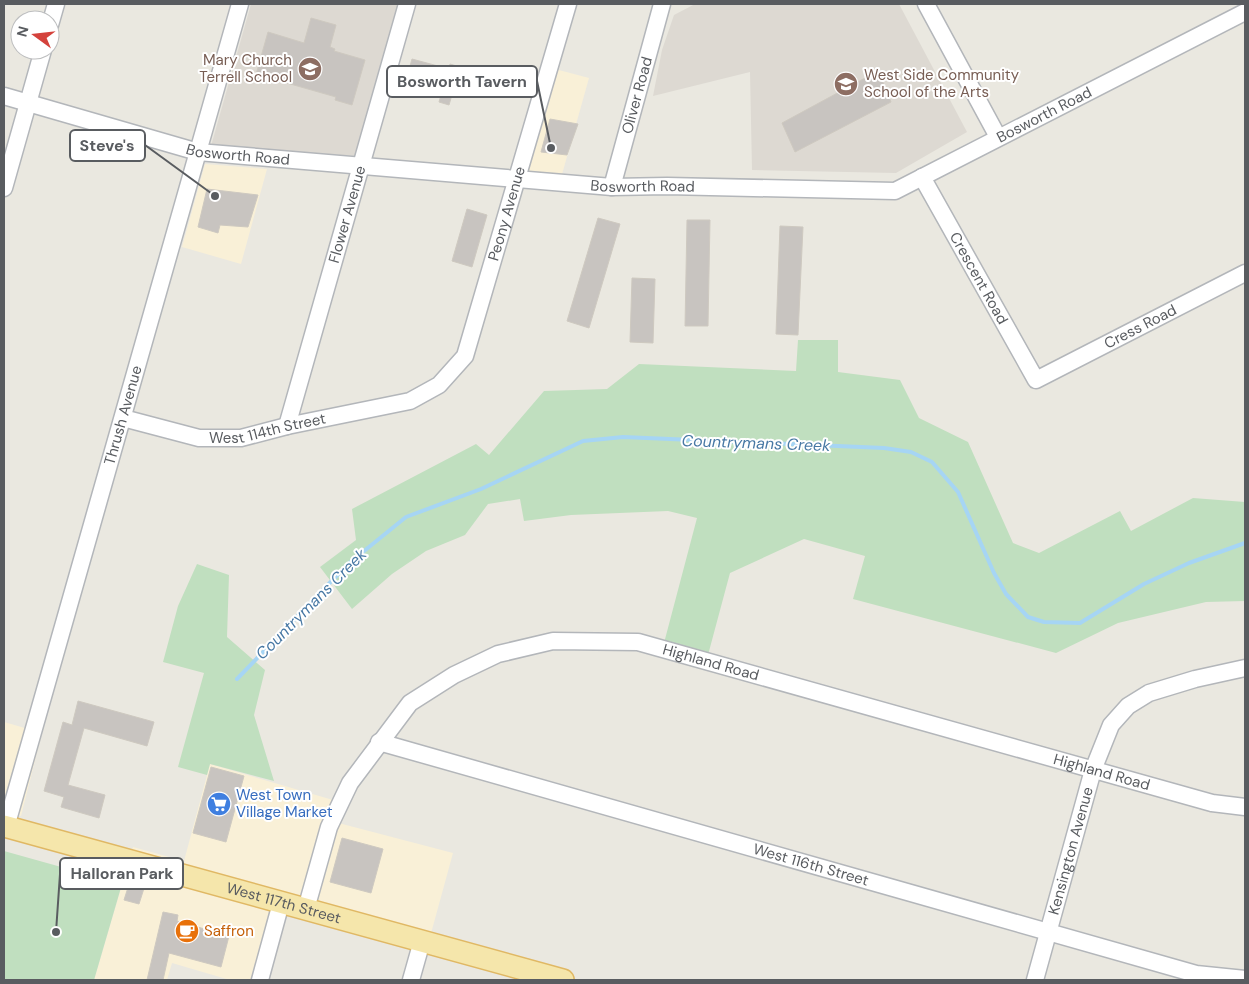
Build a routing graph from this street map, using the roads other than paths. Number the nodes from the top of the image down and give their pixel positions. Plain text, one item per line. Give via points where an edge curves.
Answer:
1 (240, 4) edge
2 (407, 4) edge
3 (568, 4) edge
4 (662, 4) edge
5 (926, 4) edge
6 (1245, 12) edge
7 (40, 60) edge
8 (4, 96) edge
9 (28, 103) junction
10 (998, 137) junction
11 (198, 152) junction
12 (362, 166) junction
13 (922, 177) junction
14 (518, 180) junction
15 (612, 187) junction
16 (4, 188) edge
17 (1245, 273) edge
18 (1036, 380) joint
19 (410, 402) joint
20 (124, 418) junction
21 (287, 426) junction
22 (1245, 668) edge
23 (379, 742) junction
24 (1093, 770) junction
25 (1245, 807) edge
26 (5, 827) edge
27 (282, 903) junction
28 (306, 909) junction
29 (1048, 931) junction
30 (422, 941) junction
31 (1245, 979) edge
32 (260, 980) edge
33 (411, 980) edge
34 (563, 980) edge
35 (1035, 980) edge

1 - 11 street, Thrush Avenue
2 - 12 street, Flower Avenue
3 - 14 street, Peony Avenue
4 - 15 street, Oliver Road
5 - 10 street
6 - 10 street, Bosworth Road
7 - 9 street
8 - 9 street, Bosworth Road
9 - 11 street, Bosworth Road
9 - 16 street
10 - 13 street, Bosworth Road
11 - 12 street, Bosworth Road
11 - 20 street, Thrush Avenue
12 - 14 street, Bosworth Road
12 - 21 street, Flower Avenue
13 - 15 street, Bosworth Road via 895,191
13 - 18 street, Crescent Road
14 - 15 street, Bosworth Road
14 - 19 street, Peony Avenue via 465,356 439,385
17 - 18 street, Cress Road
19 - 21 street, West 114th Street
20 - 21 street, West 114th Street via 199,438 242,438
20 - 26 street, Thrush Avenue
22 - 24 street, Kensington Avenue via 1149,693 1128,706 1110,725
23 - 24 street, Highland Road via 410,703 454,675 498,654 553,641 638,642
23 - 28 street, Highland Road via 350,783 329,827
23 - 29 street, West 116th Street
24 - 25 street, Highland Road via 1212,803
24 - 29 street, Kensington Avenue
26 - 27 main road, West 117th Street
27 - 28 main road, West 117th Street
27 - 32 street
28 - 30 main road, West 117th Street
29 - 31 street, West 116th Street via 1196,974
29 - 35 street, Kensington Avenue
30 - 33 street
30 - 34 main road, West 117th Street

